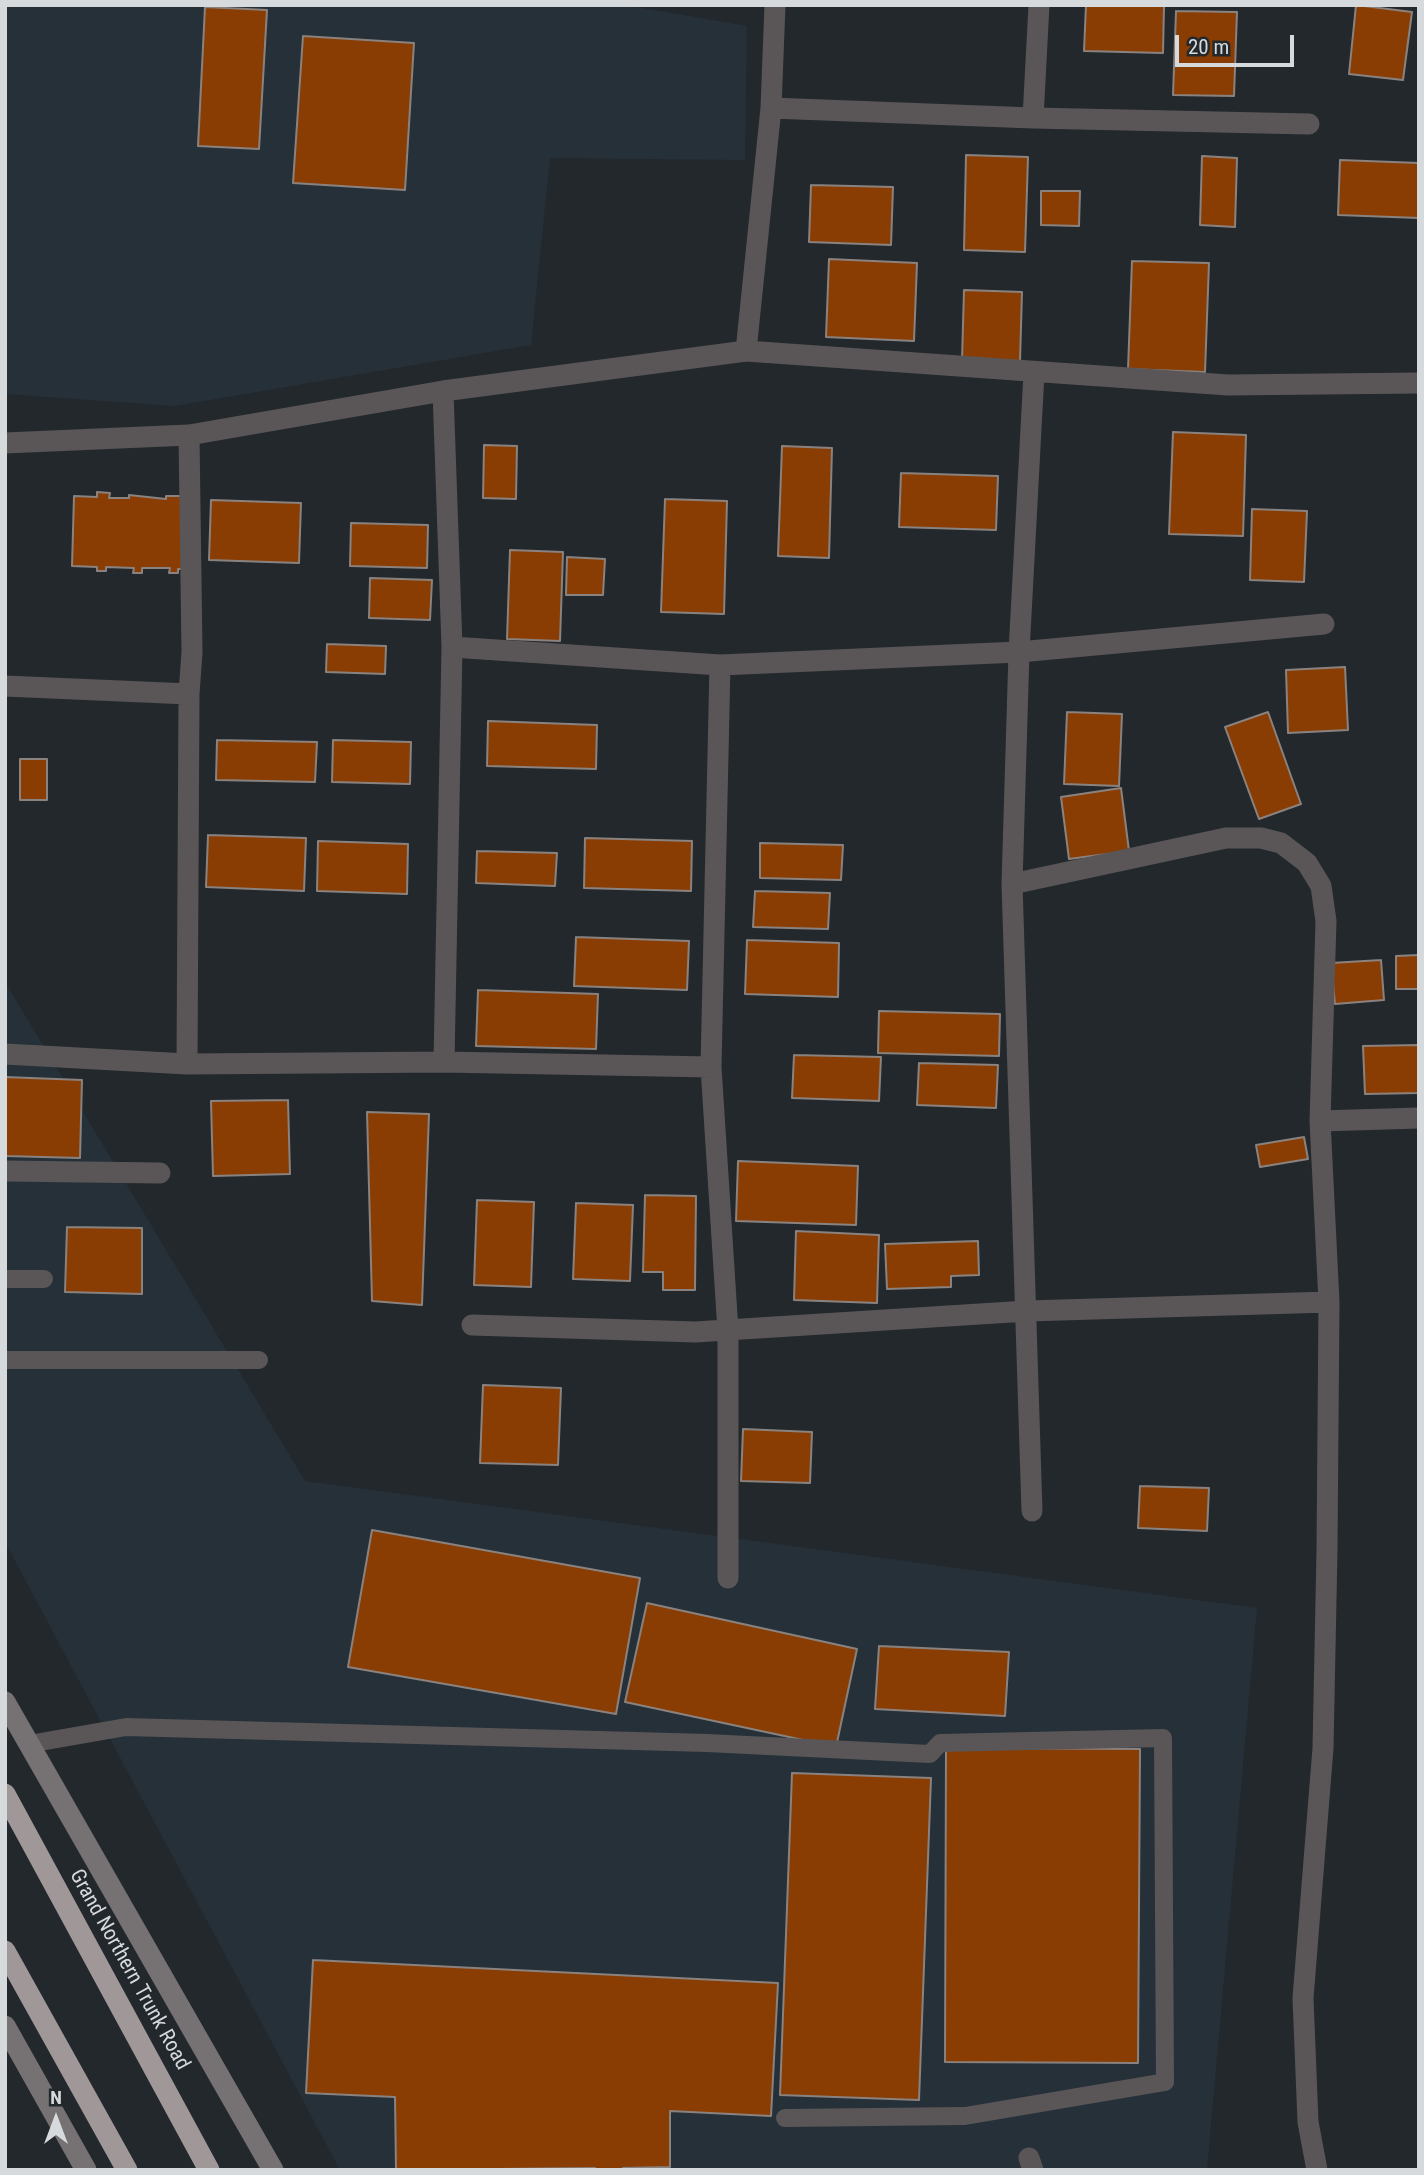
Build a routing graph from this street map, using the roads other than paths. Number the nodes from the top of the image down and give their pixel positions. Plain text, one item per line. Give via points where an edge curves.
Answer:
1 (775, 5) edge
2 (1039, 5) edge
3 (771, 108) junction
4 (1033, 118) junction
5 (1309, 124) dead end
6 (746, 351) junction
7 (1034, 373) junction
8 (1419, 383) edge
9 (443, 391) junction
10 (189, 435) junction
11 (5, 443) edge
12 (1324, 624) dead end
13 (452, 647) junction
14 (1019, 652) junction
15 (720, 665) junction
16 (5, 686) edge
17 (189, 694) junction
18 (1012, 884) junction
19 (5, 1054) edge
20 (444, 1062) junction
21 (187, 1064) junction
22 (712, 1066) junction
23 (1419, 1118) edge
24 (1320, 1121) junction
25 (5, 1171) edge
26 (160, 1174) dead end
27 (5, 1279) edge
28 (44, 1279) dead end
29 (1329, 1302) junction
30 (1027, 1311) junction
31 (472, 1325) dead end
32 (728, 1331) junction
33 (5, 1360) edge
34 (259, 1360) dead end
35 (1032, 1511) dead end
36 (727, 1578) dead end
37 (5, 1702) edge
38 (29, 1744) junction
39 (5, 1794) edge
40 (5, 1951) edge
41 (5, 2026) edge
42 (785, 2118) dead end
43 (86, 2170) edge
44 (127, 2170) edge
45 (209, 2170) edge
46 (274, 2170) edge
47 (1317, 2170) edge

1 - 3 street
2 - 4 street
3 - 4 street
3 - 6 street
4 - 5 street
6 - 7 street
6 - 9 street
7 - 8 street via 1228,385
7 - 14 street
9 - 10 street
9 - 13 street
10 - 11 street
10 - 17 street
12 - 14 street
13 - 15 street
13 - 20 street
14 - 15 street
14 - 18 street
15 - 22 street
16 - 17 street
17 - 21 street
18 - 24 street via 1226,838 1261,838 1281,844 1307,863 1321,886 1325,921
18 - 30 street
19 - 21 street
20 - 21 street
20 - 22 street
22 - 32 street
23 - 24 street
24 - 29 street
25 - 26 street
27 - 28 lane
29 - 30 street
29 - 47 street via 1323,1748 1303,1998 1308,2122
30 - 32 street
30 - 35 street
31 - 32 street
32 - 36 street
33 - 34 lane
37 - 38 street
38 - 42 lane via 126,1727 707,1743 930,1754 940,1743 1163,1738 1165,2082 965,2116
38 - 46 street
39 - 45 highway, Grand Northern Trunk Road
40 - 44 highway
41 - 43 street

